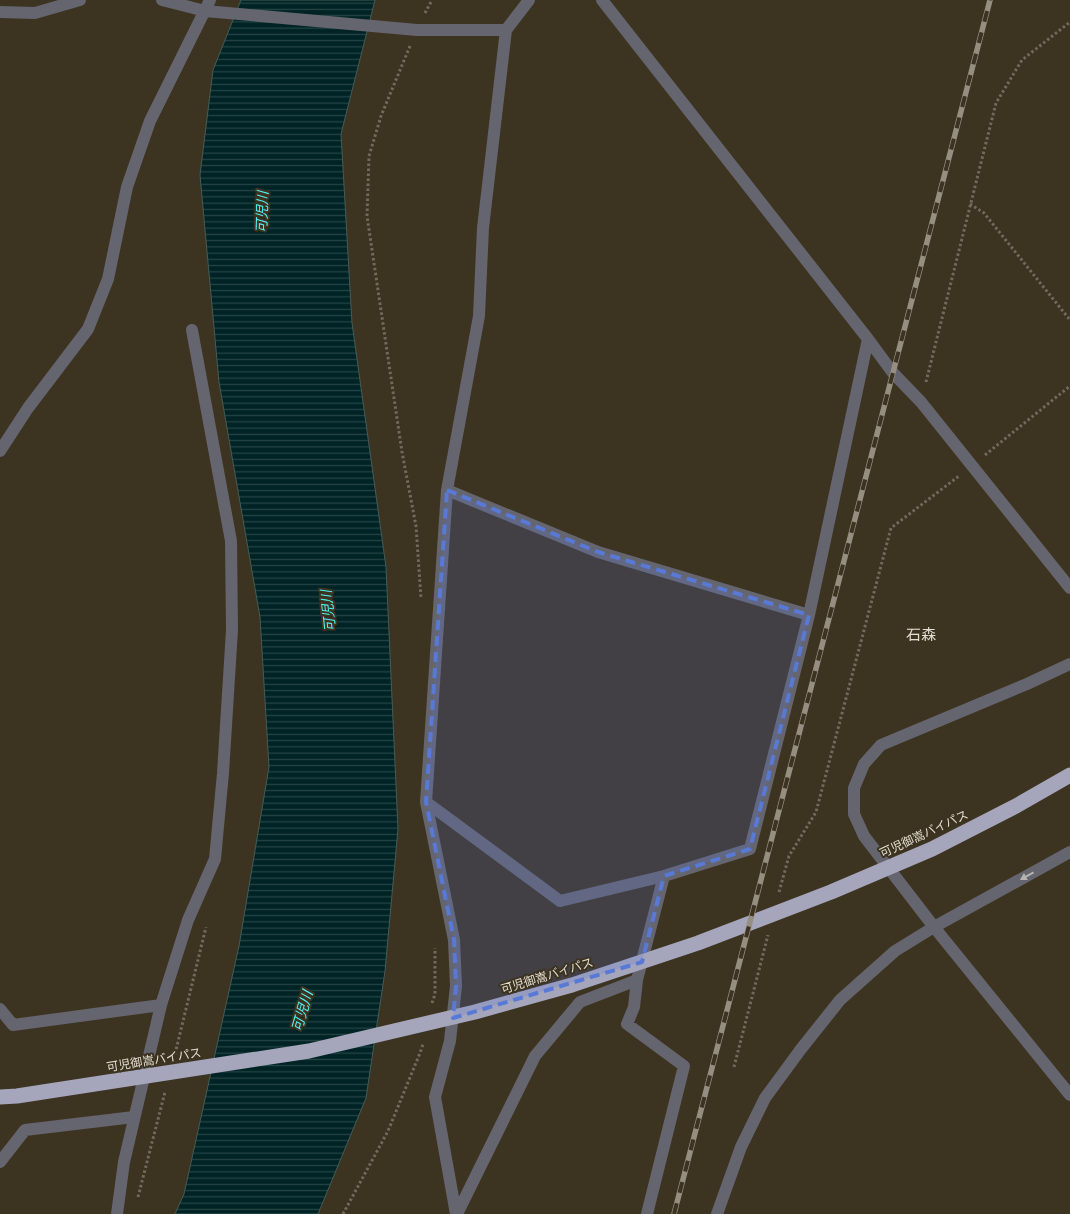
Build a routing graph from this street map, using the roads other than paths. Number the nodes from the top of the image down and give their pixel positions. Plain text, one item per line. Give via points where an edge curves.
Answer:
1 (80, 0) edge
2 (162, 0) edge
3 (529, 0) edge
4 (602, 0) edge
5 (207, 6) edge
6 (0, 12) edge
7 (506, 30) junction
8 (192, 330) dead end
9 (868, 339) junction
10 (0, 451) edge
11 (447, 490) junction
12 (1070, 588) edge
13 (809, 615) junction
14 (1070, 664) edge
15 (1070, 775) edge
16 (426, 802) junction
17 (1070, 852) edge
18 (664, 876) junction
19 (934, 927) junction
20 (637, 980) junction
21 (161, 1005) junction
22 (0, 1009) edge
23 (1070, 1095) edge
24 (0, 1097) edge
25 (134, 1117) junction
26 (0, 1162) edge
27 (117, 1214) edge
28 (457, 1214) edge
29 (646, 1214) edge
30 (717, 1214) edge

1 - 6 street via 35,13
2 - 5 street
3 - 7 street
4 - 9 street
5 - 7 street via 417,30
5 - 10 street via 150,121 127,188 108,279 88,329
7 - 11 street via 483,228 479,316
8 - 21 street via 231,541 232,630 215,859 188,920
9 - 12 street via 893,374 921,402
9 - 13 street
11 - 13 street via 598,552
11 - 16 street
13 - 18 street via 750,849
14 - 19 street via 881,745 864,764 854,788 854,814 864,836
15 - 24 highway, 可児御嵩バイパス via 932,849 831,892 698,943 572,985 475,1012 309,1051
16 - 18 street via 560,901
16 - 28 street via 454,940 456,986 450,1040 435,1097
17 -> 19 street
18 - 20 street
19 - 23 street
19 - 30 street via 895,951 840,1000 801,1049 765,1098 741,1147
20 - 28 street via 580,1002 535,1056
20 - 29 street via 634,1007 627,1024 684,1066
21 - 22 street via 13,1025
21 - 25 street
25 - 26 street via 25,1130
25 - 27 street

